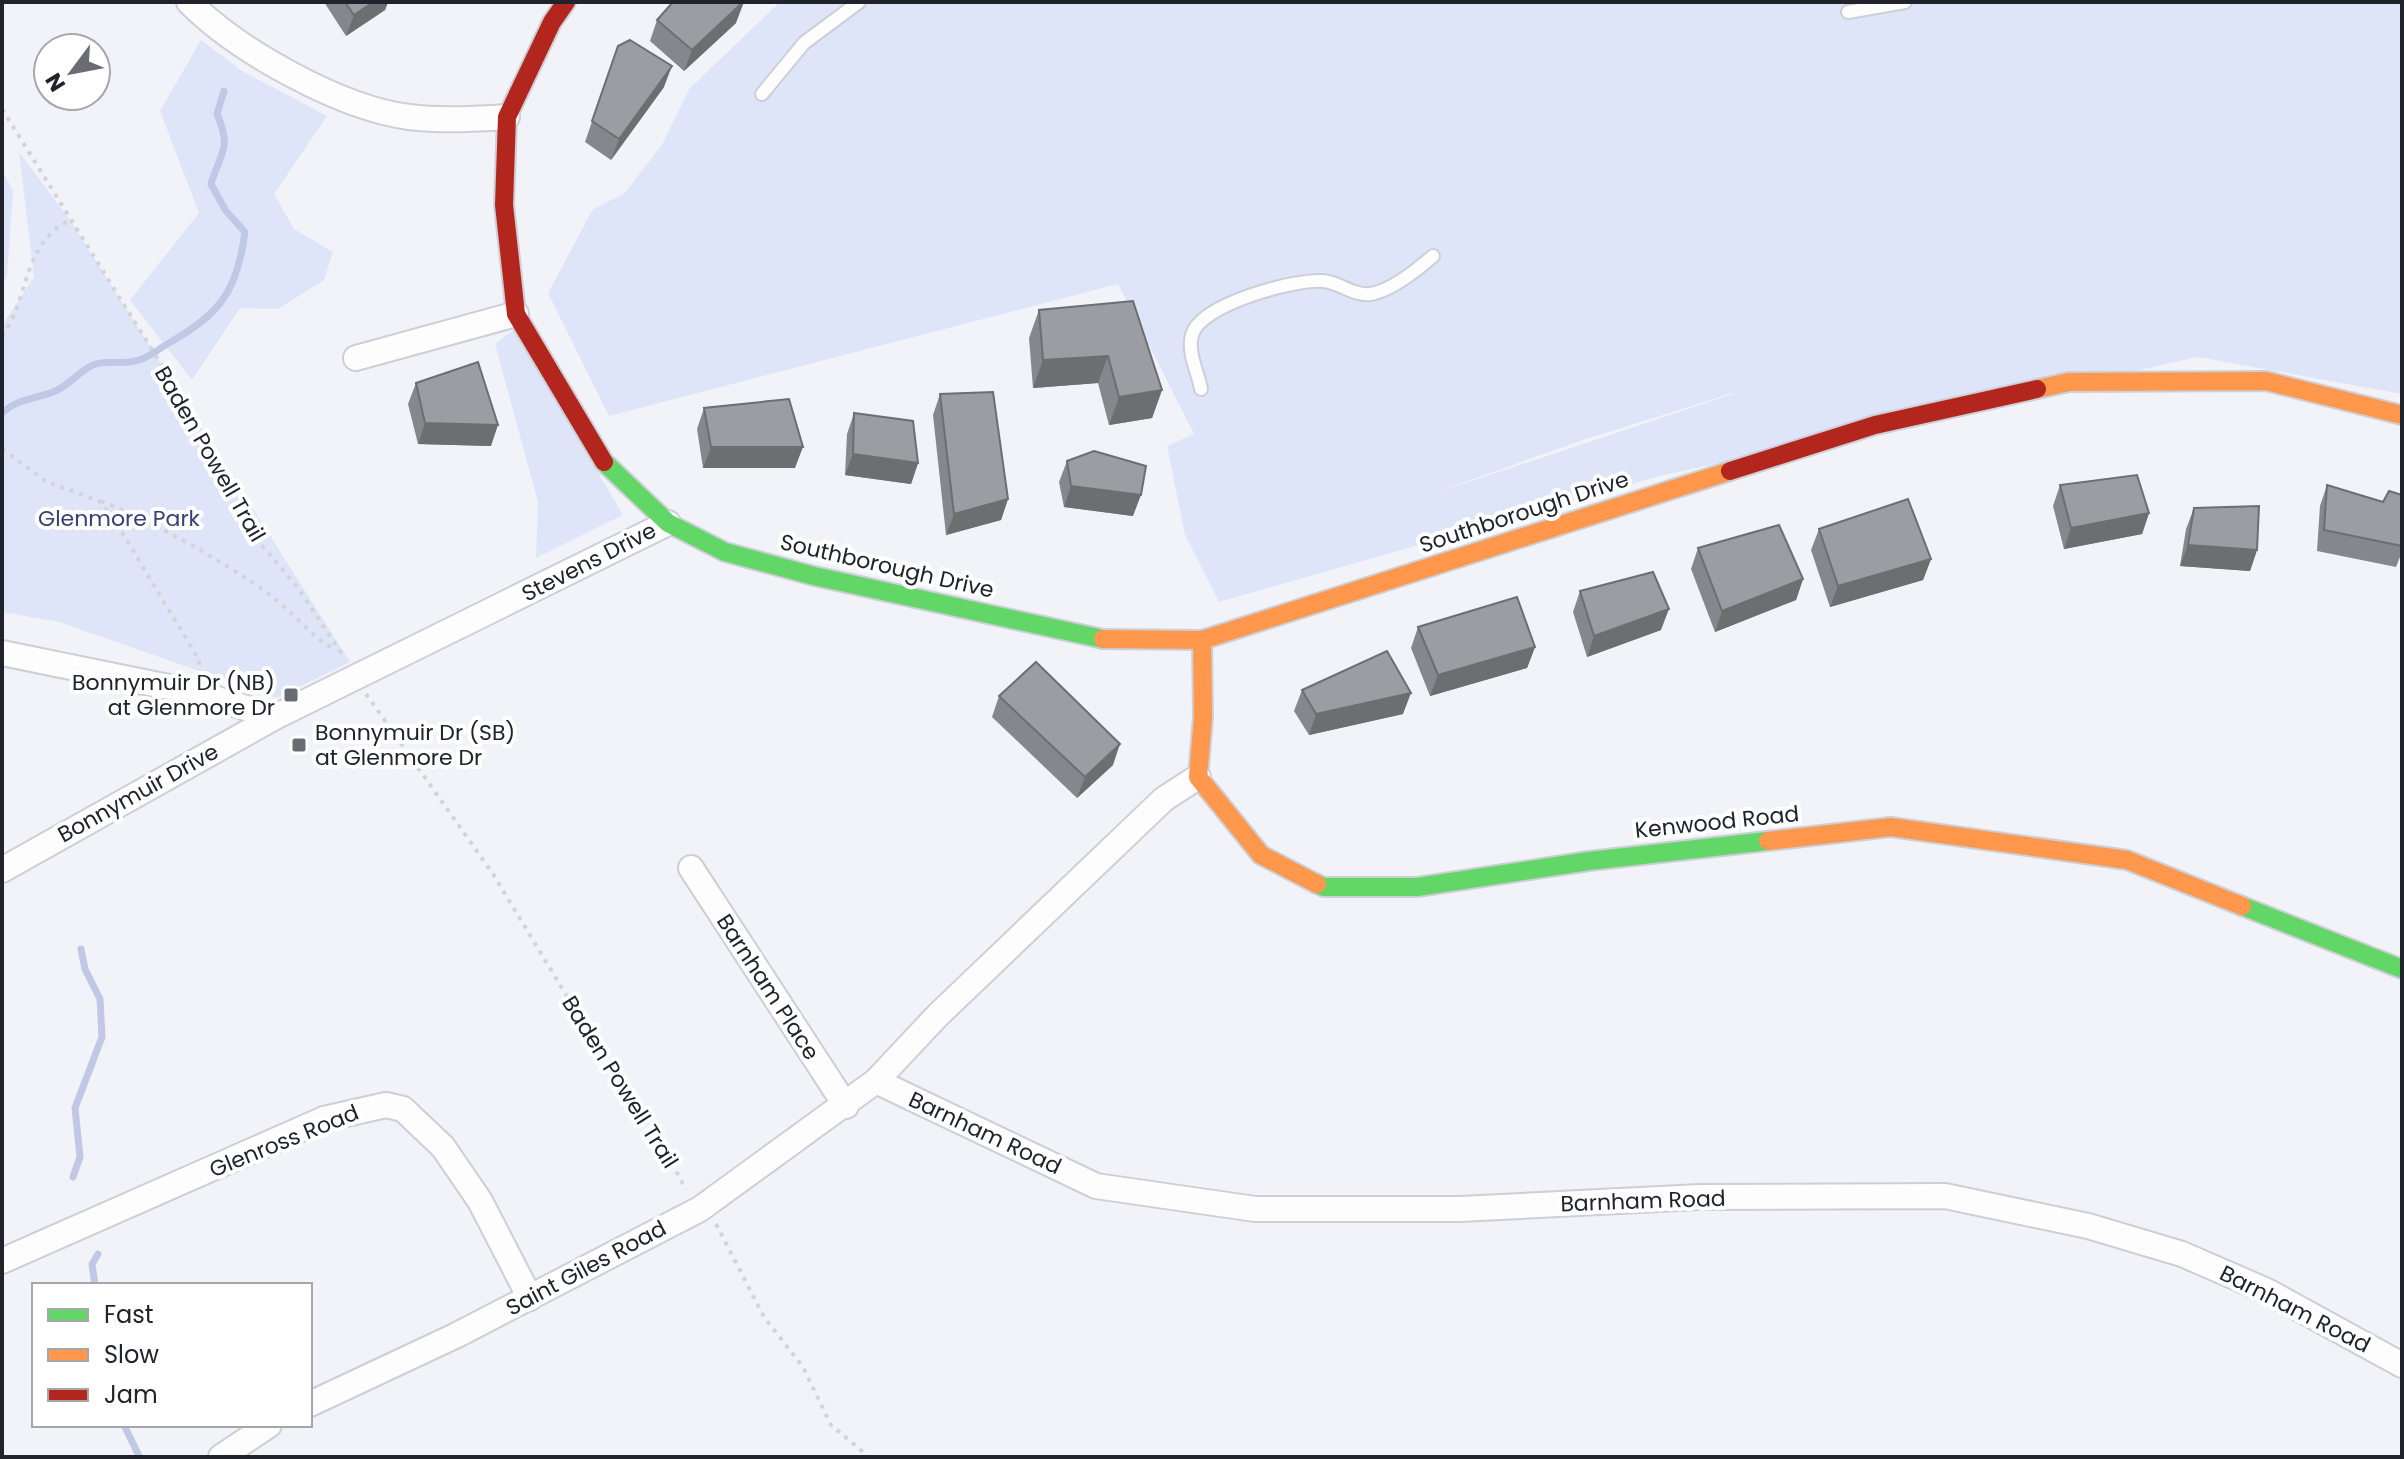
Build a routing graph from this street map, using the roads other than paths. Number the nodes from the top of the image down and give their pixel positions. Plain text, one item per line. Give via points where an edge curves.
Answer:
1 (189, 2) edge
2 (566, 2) edge
3 (859, 2) edge
4 (1905, 2) edge
5 (1848, 12) dead end
6 (762, 94) dead end
7 (507, 117) junction
8 (1433, 256) dead end
9 (516, 314) junction
10 (356, 358) dead end
11 (1201, 389) dead end
12 (2402, 415) edge
13 (668, 523) junction
14 (1202, 640) junction
15 (2, 653) edge
16 (275, 717) junction
17 (1198, 777) junction
18 (691, 868) dead end
19 (2, 870) edge
20 (2402, 969) edge
21 (876, 1081) junction
22 (846, 1106) junction
23 (2, 1261) edge
24 (530, 1298) junction
25 (2402, 1365) edge
26 (312, 1403) edge
27 (266, 1427) edge
28 (221, 1457) edge

1 - 7 street via 286,73 356,102 407,116
2 - 7 street, Stevens Drive
3 - 6 lane via 804,43
4 - 5 lane
7 - 9 street, Stevens Drive via 504,205
8 - 11 lane via 1374,293 1304,281 1212,312 1191,337
9 - 10 street
9 - 13 street, Stevens Drive via 608,470
12 - 14 street, Southborough Drive via 2266,381 2069,382 1875,425
13 - 14 street, Southborough Drive via 725,552 814,576 1101,639
13 - 16 street, Stevens Drive
14 - 17 street
15 - 16 street via 198,693
16 - 19 street, Bonnymuir Drive
17 - 20 street, Kenwood Road via 1261,855 1324,887 1417,887 1589,861 1891,827 2127,860
17 - 21 street, Barnham Road via 1154,809
18 - 22 street, Barnham Place
21 - 22 street, Barnham Road
21 - 25 street, Barnham Road via 1096,1186 1255,1209 1945,1196 2088,1226 2182,1254 2267,1291
22 - 24 street, Saint Giles Road via 700,1209
23 - 24 street, Glenross Road via 324,1119 386,1105 403,1109 443,1147 480,1201
24 - 26 street, Saint Giles Road
27 - 28 street

